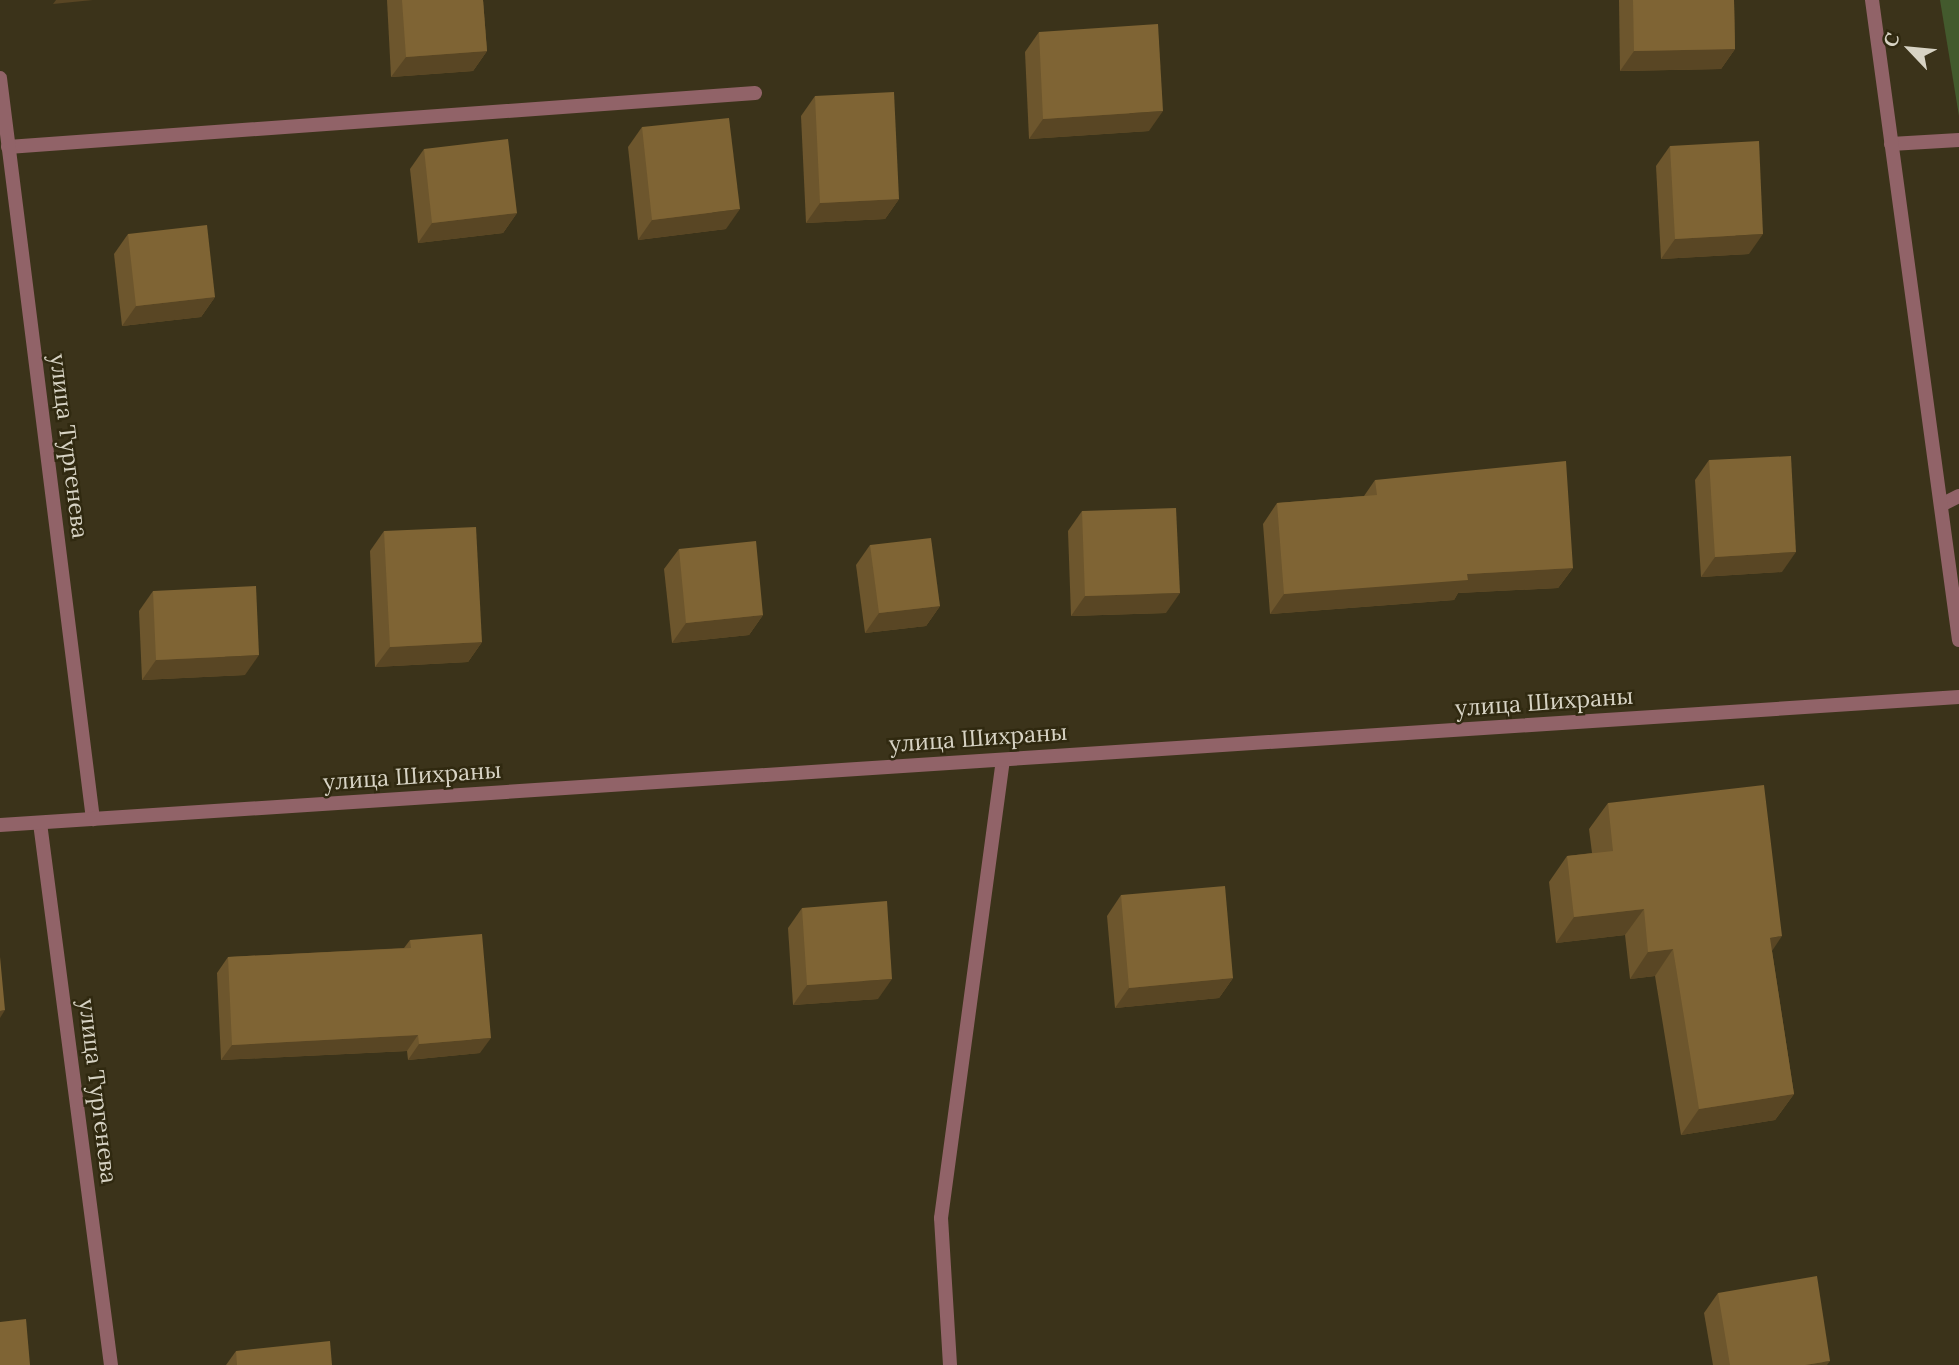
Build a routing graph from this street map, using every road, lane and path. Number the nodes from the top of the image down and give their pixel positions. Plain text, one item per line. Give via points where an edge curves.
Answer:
1 (1872, 0) edge
2 (0, 78) edge
3 (755, 93) dead end
4 (1959, 139) edge
5 (1891, 144) junction
6 (8, 147) junction
7 (1959, 496) edge
8 (1941, 505) junction
9 (1959, 640) edge
10 (1959, 697) edge
11 (1003, 760) junction
12 (93, 819) junction
13 (40, 823) junction
14 (0, 825) edge
15 (111, 1365) edge
16 (950, 1365) edge

1 - 5 street
2 - 6 street, улица Тургенева
3 - 6 street
4 - 5 street
5 - 8 street
6 - 12 street, улица Тургенева
7 - 8 street
8 - 9 street
10 - 11 street, улица Шихраны
11 - 12 street, улица Шихраны
11 - 16 street via 941,1218
12 - 13 street, улица Шихраны
13 - 14 street, улица Шихраны
13 - 15 street, улица Тургенева

